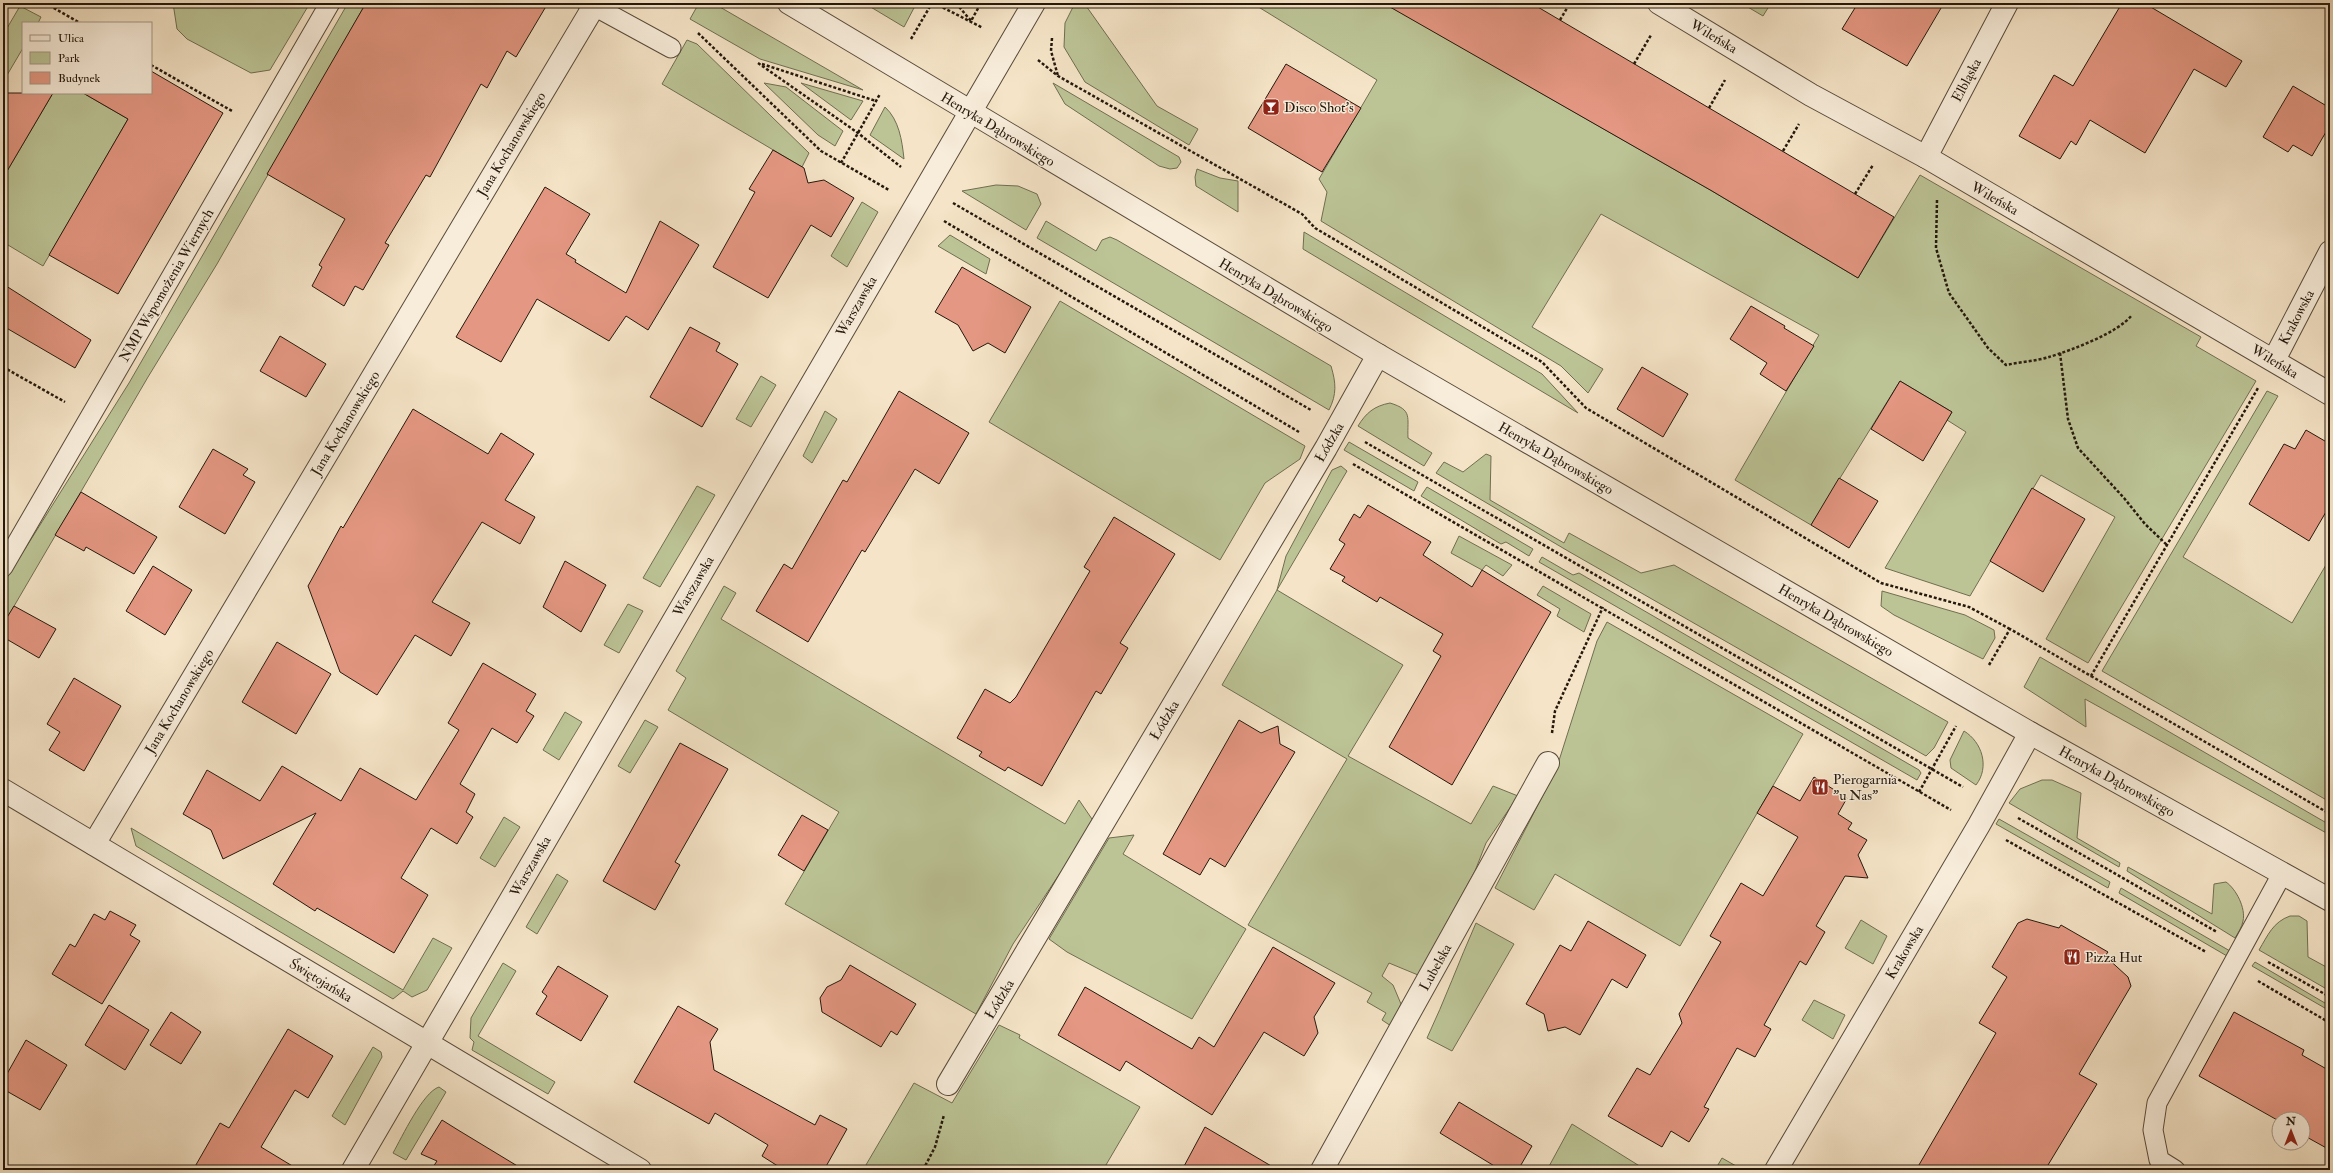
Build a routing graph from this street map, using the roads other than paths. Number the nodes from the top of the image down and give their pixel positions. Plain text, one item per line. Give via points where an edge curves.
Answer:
1 (330, 3) edge
2 (789, 3) edge
3 (1034, 3) edge
4 (1659, 3) edge
5 (2007, 3) edge
6 (591, 4) edge
7 (671, 48) dead end
8 (969, 112) junction
9 (1932, 162) junction
10 (2330, 252) edge
11 (1378, 355) junction
12 (2274, 360) junction
13 (2330, 394) edge
14 (3, 567) edge
15 (2030, 733) junction
16 (1548, 763) road end
17 (3, 790) edge
18 (94, 844) junction
19 (2282, 874) junction
20 (2330, 900) edge
21 (426, 1043) junction
22 (948, 1084) road end
23 (354, 1170) edge
24 (640, 1170) edge
25 (1322, 1170) edge
26 (1776, 1170) edge
27 (2175, 1170) edge

1 - 14 lane, NMP Wspomożenia Wiernych
2 - 8 street, Henryka Dąbrowskiego
3 - 8 street, Warszawska
4 - 9 street, Wileńska via 1811,95
5 - 9 street, Elbląska
6 - 7 lane
6 - 18 street, Jana Kochanowskiego
8 - 11 street, Henryka Dąbrowskiego
8 - 21 street, Warszawska
9 - 12 street, Wileńska
10 - 12 street, Krakowska
11 - 15 street, Henryka Dąbrowskiego
11 - 22 street, Łódzka via 1326,448
12 - 13 street, Wileńska
15 - 19 street, Henryka Dąbrowskiego
15 - 26 street, Krakowska via 1992,803
16 - 25 street, Lubelska
17 - 18 street, Świętojańska
18 - 21 street, Świętojańska
19 - 20 street, Henryka Dąbrowskiego
19 - 27 lane via 2157,1103 2153,1130 2159,1160
21 - 23 street, Warszawska
21 - 24 street, Świętojańska

